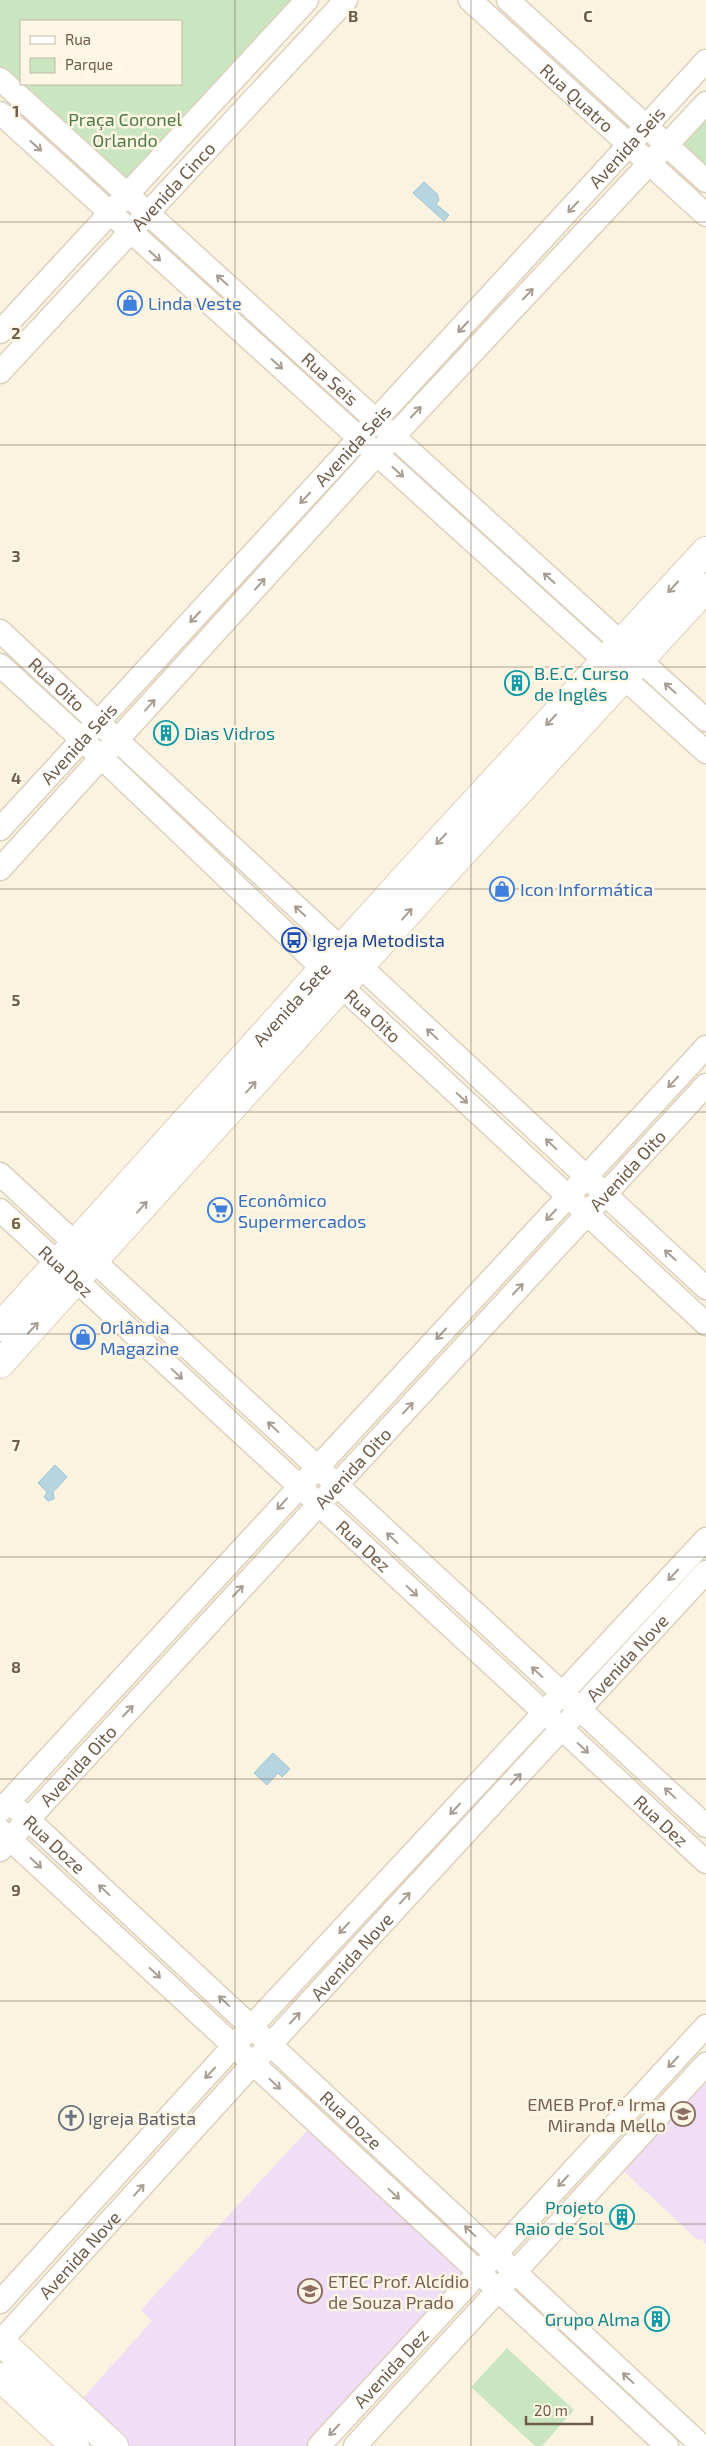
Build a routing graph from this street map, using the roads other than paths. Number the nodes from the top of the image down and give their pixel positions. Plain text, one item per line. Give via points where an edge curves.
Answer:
1 (307, 0) edge
2 (346, 0) edge
3 (470, 0) edge
4 (508, 0) edge
5 (706, 61) edge
6 (0, 79) edge
7 (706, 103) edge
8 (0, 113) edge
9 (646, 127) junction
10 (630, 146) junction
11 (667, 146) junction
12 (650, 164) junction
13 (706, 181) edge
14 (128, 195) junction
15 (110, 214) junction
16 (149, 214) junction
17 (706, 215) edge
18 (131, 234) junction
19 (0, 332) edge
20 (0, 372) edge
21 (377, 420) junction
22 (394, 436) junction
23 (360, 438) junction
24 (378, 453) junction
25 (706, 551) edge
26 (706, 588) edge
27 (0, 631) edge
28 (623, 660) junction
29 (0, 665) edge
30 (706, 720) edge
31 (98, 722) junction
32 (82, 740) junction
33 (118, 741) junction
34 (706, 752) edge
35 (102, 758) junction
36 (0, 829) edge
37 (0, 869) edge
38 (341, 968) junction
39 (706, 1047) edge
40 (706, 1085) edge
41 (0, 1174) edge
42 (586, 1177) junction
43 (604, 1194) junction
44 (569, 1197) junction
45 (0, 1210) edge
46 (587, 1214) junction
47 (85, 1252) junction
48 (67, 1272) junction
49 (706, 1288) edge
50 (706, 1324) edge
51 (0, 1327) edge
52 (0, 1364) edge
53 (316, 1467) junction
54 (298, 1486) junction
55 (336, 1486) junction
56 (318, 1504) junction
57 (706, 1540) edge
58 (706, 1572) edge
59 (562, 1695) junction
60 (579, 1710) junction
61 (544, 1713) junction
62 (562, 1729) junction
63 (3, 1802) edge
64 (28, 1819) junction
65 (706, 1826) edge
66 (3, 1840) edge
67 (706, 1862) edge
68 (706, 2026) edge
69 (251, 2027) junction
70 (270, 2045) junction
71 (235, 2047) junction
72 (253, 2064) junction
73 (706, 2064) edge
74 (495, 2255) junction
75 (479, 2272) junction
76 (514, 2272) junction
77 (498, 2290) junction
78 (0, 2302) edge
79 (0, 2341) edge
80 (0, 2377) edge
81 (75, 2446) edge
82 (114, 2446) edge
83 (319, 2446) edge
84 (355, 2446) edge
85 (667, 2446) edge
86 (702, 2446) edge

1 - 14 street, Avenida Cinco
2 - 16 street, Avenida Cinco
3 - 10 street, Rua Quatro
4 - 9 street, Rua Quatro
5 - 9 street, Avenida Seis
6 - 14 street, Rua Seis
7 - 11 street, Avenida Seis
8 -> 15 street, Rua Seis
9 - 10 street, Avenida Seis
9 - 11 street, Rua Quatro
10 - 12 street, Rua Quatro
10 -> 21 street, Avenida Seis
11 - 12 street, Avenida Seis
11 - 13 street, Rua Quatro
12 - 17 street, Rua Quatro
22 -> 12 street, Avenida Seis
14 - 15 street, Avenida Cinco
14 - 16 street, Rua Seis
15 - 18 street, Rua Seis
15 - 19 street, Avenida Cinco
16 - 18 street, Avenida Cinco
21 -> 16 street, Rua Seis
18 - 20 street, Avenida Cinco
18 -> 23 street, Rua Seis
21 - 22 street, Rua Seis
21 - 23 street, Avenida Seis
22 - 24 street, Avenida Seis
28 -> 22 street, Rua Seis
23 - 24 street, Rua Seis
23 -> 31 street, Avenida Seis
24 -> 28 street, Rua Seis
33 -> 24 street, Avenida Seis
25 -> 28 street, Avenida Sete
26 - 28 street, Avenida Sete
27 - 31 street, Rua Oito
30 -> 28 street, Rua Seis
28 - 34 street, Rua Seis
28 - 38 street, Avenida Sete
29 - 32 street, Rua Oito
31 - 32 street, Avenida Seis
31 - 33 street, Rua Oito
32 - 35 street, Rua Oito
32 - 36 street, Avenida Seis
33 - 35 street, Avenida Seis
38 -> 33 street, Rua Oito
35 - 37 street, Avenida Seis
35 - 38 street, Rua Oito
42 -> 38 street, Rua Oito
38 -> 44 street, Rua Oito
38 - 47 street, Avenida Sete
39 -> 42 street, Avenida Oito
40 - 43 street, Avenida Oito
41 - 47 street, Rua Dez
42 - 43 street, Rua Oito
42 - 44 street, Avenida Oito
43 - 46 street, Avenida Oito
49 -> 43 street, Rua Oito
44 - 46 street, Rua Oito
44 -> 53 street, Avenida Oito
45 - 48 street, Rua Dez
46 - 50 street, Rua Oito
55 -> 46 street, Avenida Oito
47 - 48 street, Avenida Sete
53 -> 47 street, Rua Dez
48 - 51 street, Avenida Sete
52 -> 48 street, Avenida Sete
48 -> 54 street, Rua Dez
53 - 54 street, Avenida Oito
53 - 55 street, Rua Dez
54 - 56 street, Rua Dez
54 -> 63 street, Avenida Oito
55 - 56 street, Avenida Oito
59 -> 55 street, Rua Dez
56 -> 61 street, Rua Dez
64 -> 56 street, Avenida Oito
57 -> 59 street, Avenida Nove
58 - 60 street, Avenida Nove
59 - 60 street, Rua Dez
59 - 61 street, Avenida Nove
60 - 62 street, Avenida Nove
65 -> 60 street, Rua Dez
61 - 62 street, Rua Dez
61 -> 69 street, Avenida Nove
62 -> 67 street, Rua Dez
70 -> 62 street, Avenida Nove
63 - 64 street, Rua Doze
64 - 66 street, Avenida Oito
69 -> 64 street, Rua Doze
66 -> 71 street, Rua Doze
68 -> 74 street, Avenida Dez
69 - 70 street, Rua Doze
69 - 71 street, Avenida Nove
70 - 72 street, Avenida Nove
74 -> 70 street, Rua Doze
71 - 72 street, Rua Doze
71 -> 78 street, Avenida Nove
72 -> 75 street, Rua Doze
79 -> 72 street, Avenida Nove
73 - 76 street, Avenida Dez
74 - 75 street, Avenida Dez
74 - 76 street, Rua Doze
75 - 77 street, Rua Doze
75 -> 83 street, Avenida Dez
76 - 77 street, Avenida Dez
86 -> 76 street, Rua Doze
77 - 84 street, Avenida Dez
77 - 85 street, Rua Doze
79 - 82 street
80 - 81 street

